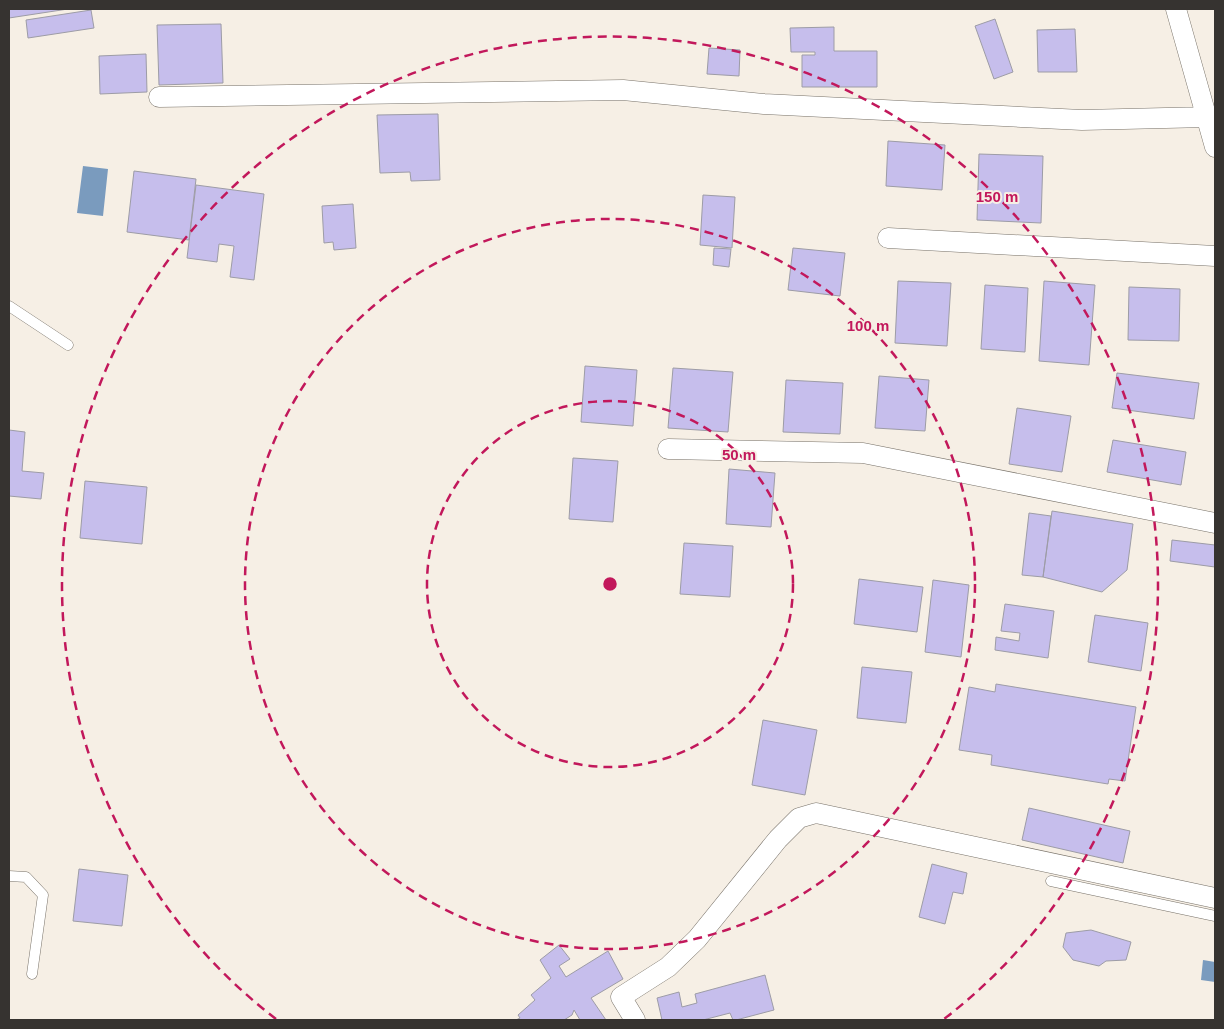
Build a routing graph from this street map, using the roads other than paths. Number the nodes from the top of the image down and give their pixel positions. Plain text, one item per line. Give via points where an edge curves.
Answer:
1 (1176, 9) edge
2 (159, 98) dead end
3 (1207, 117) junction
4 (1215, 147) edge
5 (888, 238) dead end
6 (1215, 256) edge
7 (9, 306) edge
8 (68, 345) dead end
9 (668, 449) dead end
10 (1215, 523) edge
11 (9, 876) edge
12 (1051, 881) dead end
13 (1215, 898) edge
14 (1215, 916) edge
15 (32, 974) dead end
16 (634, 1020) edge

1 - 3 street
2 - 3 street via 623,90 764,104 1082,120
3 - 4 street
5 - 6 street
7 - 8 lane
9 - 10 street via 863,453
11 - 15 lane via 26,877 42,895
12 - 14 lane
13 - 16 street via 816,813 799,818 778,839 697,940 668,967 621,997

